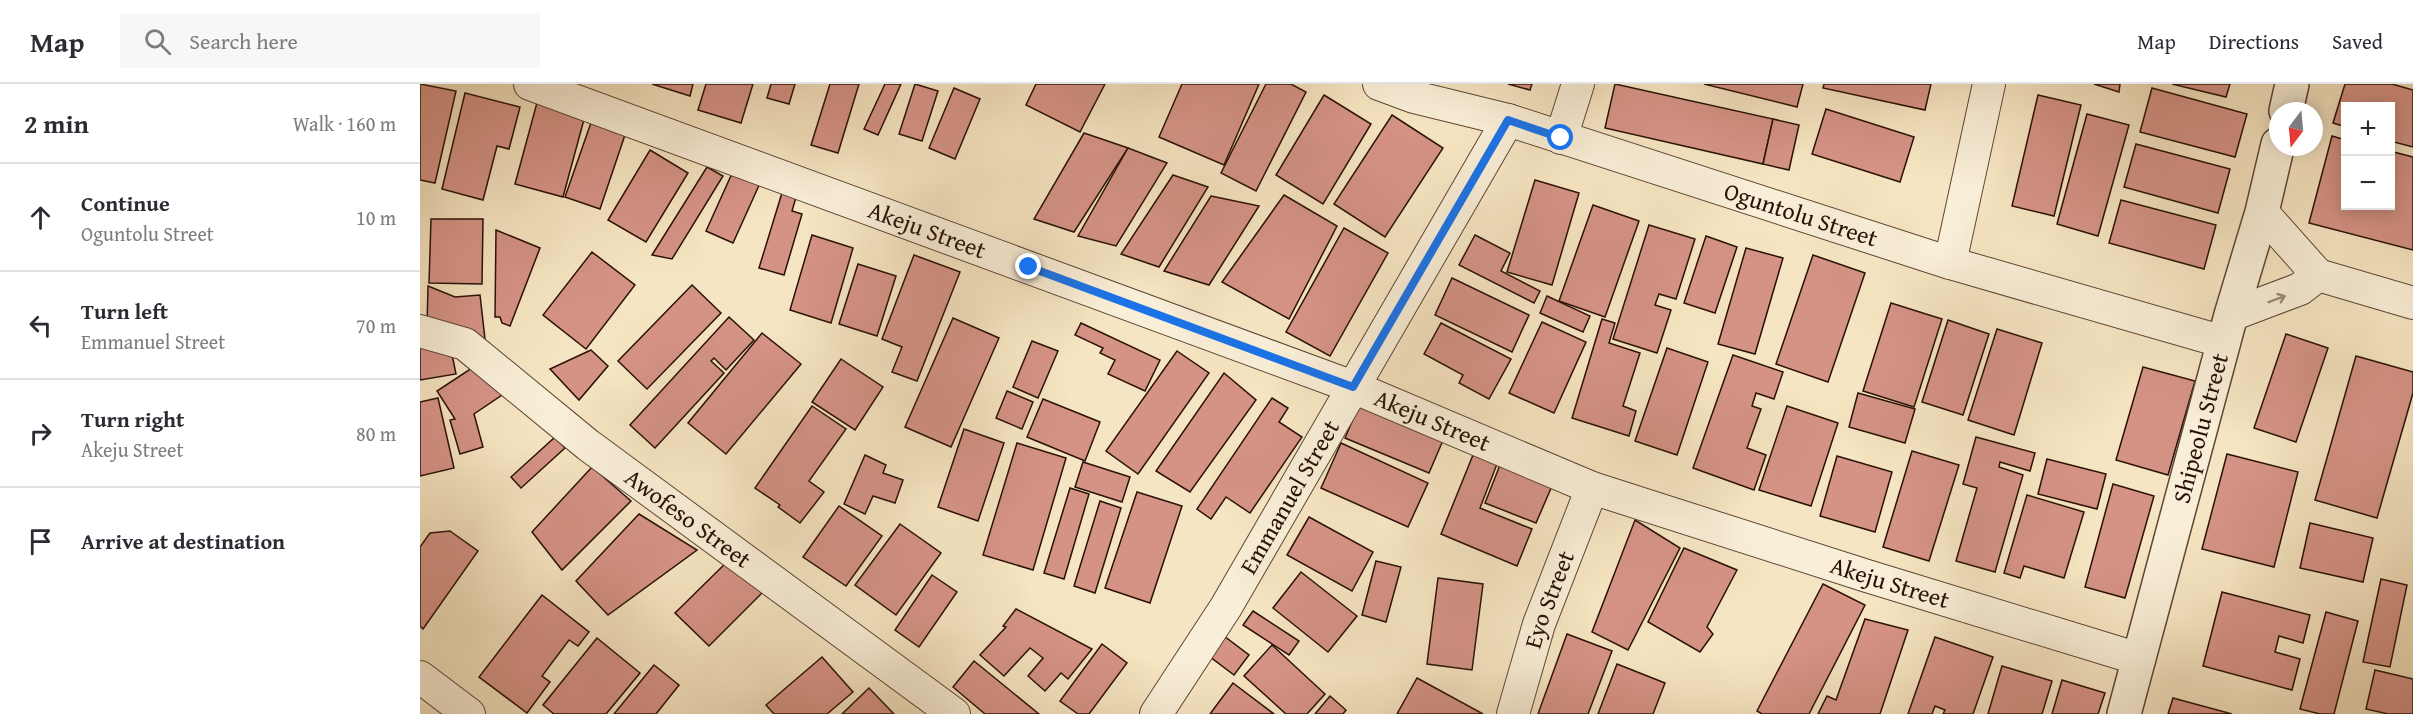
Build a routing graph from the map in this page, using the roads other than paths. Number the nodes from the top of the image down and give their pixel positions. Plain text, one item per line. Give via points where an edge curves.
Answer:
1 (530, 84) edge
2 (1379, 84) edge
3 (1578, 84) edge
4 (1989, 84) edge
5 (2292, 84) edge
6 (2288, 102) edge
7 (1508, 120) junction
8 (1561, 138) junction
9 (2275, 156) edge
10 (2262, 212) junction
11 (1950, 264) junction
12 (2318, 274) junction
13 (2413, 303) edge
14 (2228, 328) junction
15 (420, 331) edge
16 (1353, 387) junction
17 (1592, 488) junction
18 (2139, 659) junction
19 (420, 677) edge
20 (469, 714) edge
21 (954, 714) edge
22 (1156, 714) edge
23 (1513, 714) edge
24 (2124, 714) edge

1 - 16 street, Akeju Street
2 - 7 street, Oguntolu Street via 1414,97
3 - 8 street
4 - 11 street
5 - 6 street
7 - 8 street, Oguntolu Street
7 - 16 street, Emmanuel Street
8 - 11 street, Oguntolu Street
9 - 10 street, Shipeolu Street
10 - 12 street
10 - 14 street, Shipeolu Street
11 - 14 street, Oguntolu Street
12 - 13 street
14 -> 12 street via 2300,289
14 - 18 street, Shipeolu Street
15 - 21 street, Awofeso Street via 465,344 588,445
16 - 17 street, Akeju Street
16 - 22 street, Emmanuel Street via 1226,607
17 - 18 street, Akeju Street
17 - 23 street, Eyo Street via 1539,624
18 - 24 street, Shipeolu Street
19 - 20 street

